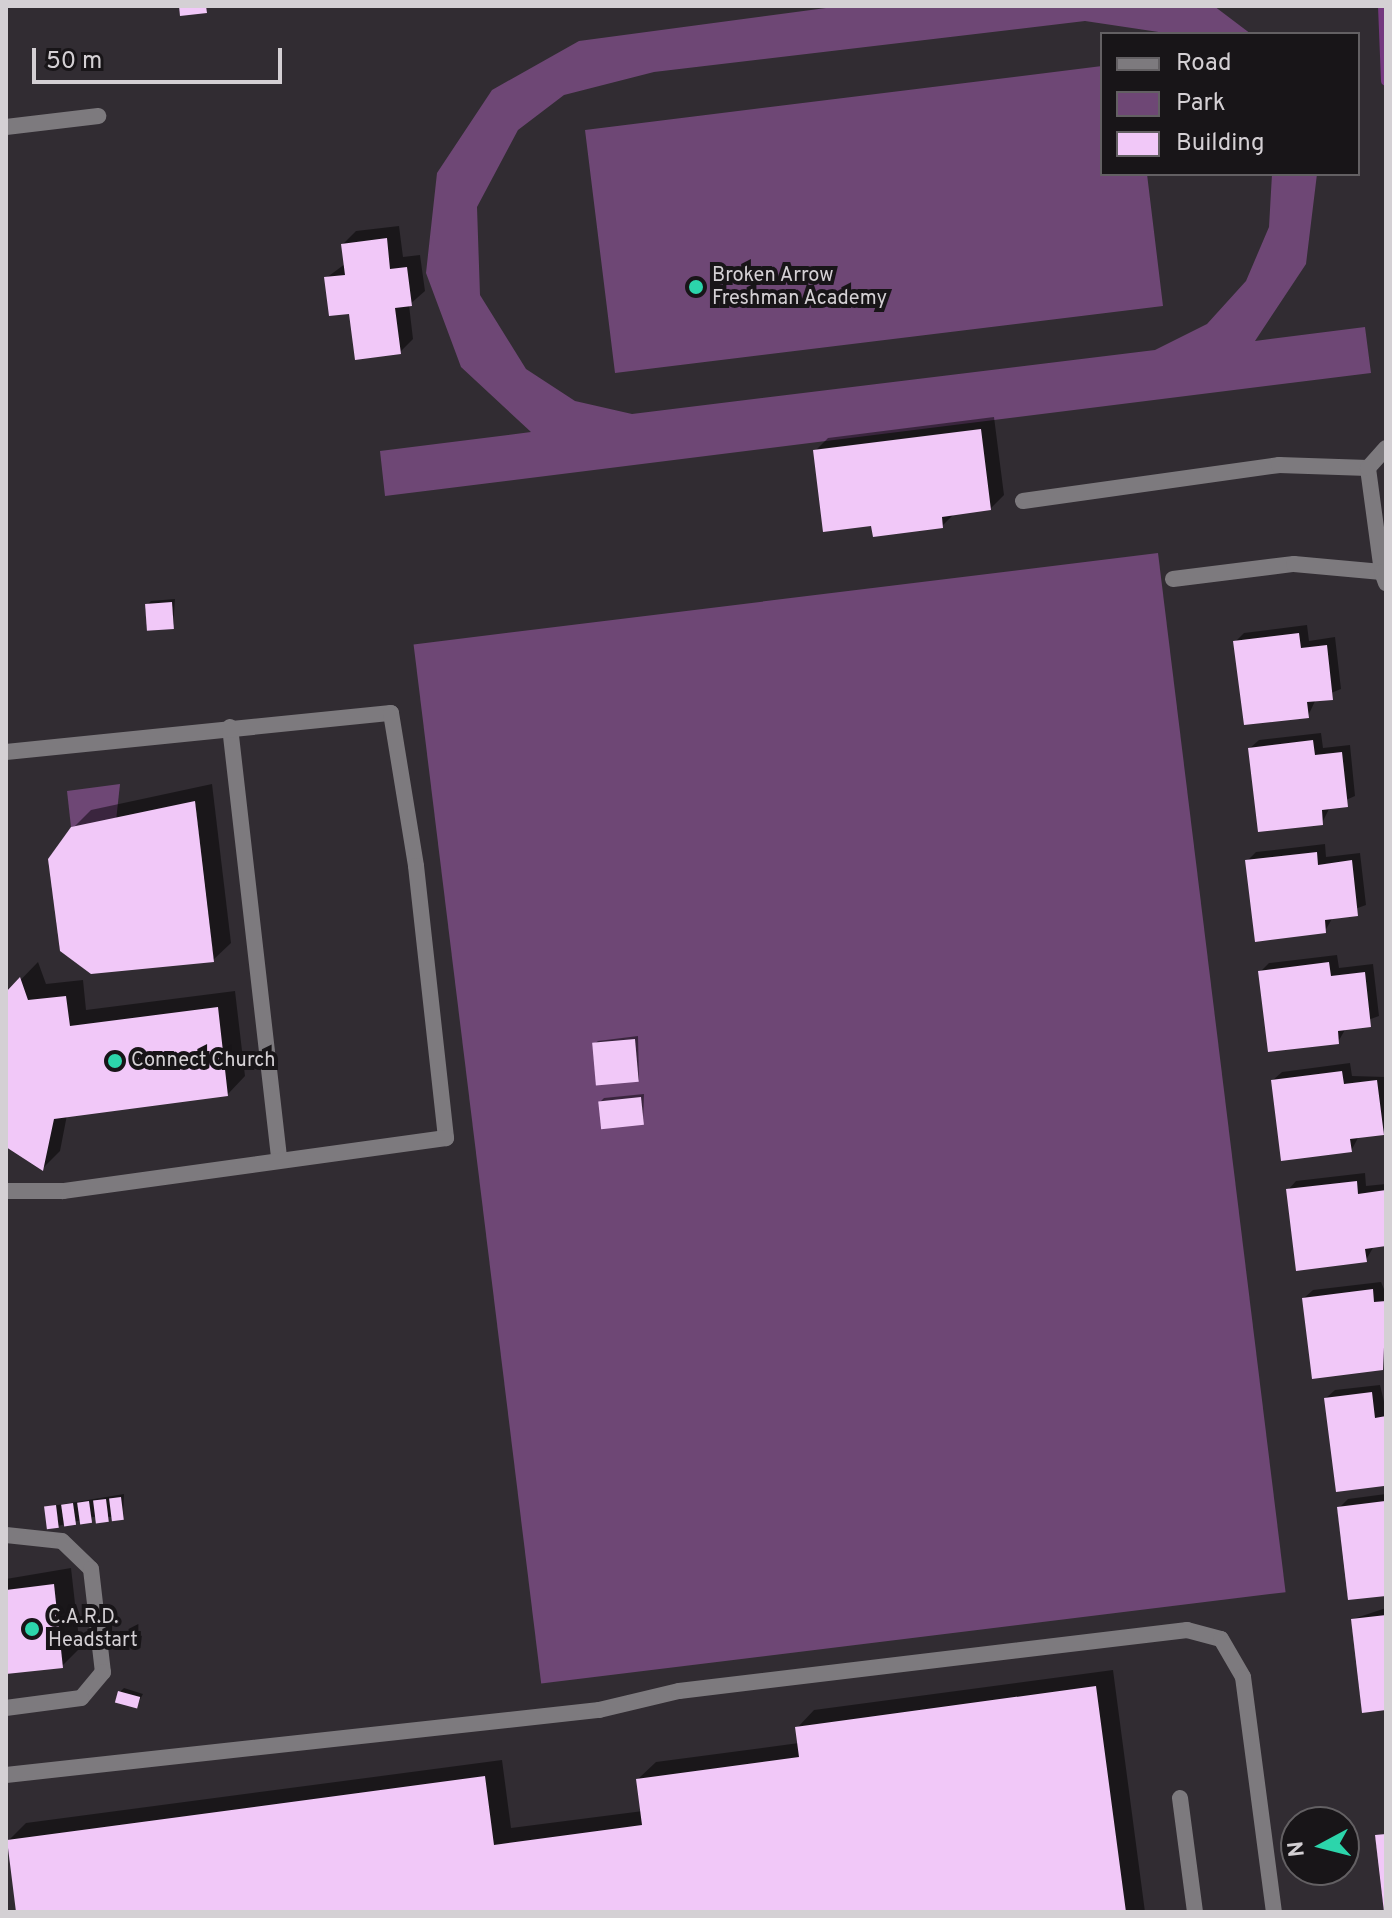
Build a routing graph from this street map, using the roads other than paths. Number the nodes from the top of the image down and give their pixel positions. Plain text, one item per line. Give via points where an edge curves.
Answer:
1 (98, 116) dead end
2 (6, 127) edge
3 (1386, 448) edge
4 (1368, 468) junction
5 (1023, 501) dead end
6 (1384, 578) edge
7 (1173, 579) dead end
8 (230, 727) junction
9 (6, 752) edge
10 (279, 1157) junction
11 (6, 1191) edge
12 (6, 1535) edge
13 (6, 1708) edge
14 (6, 1775) edge
15 (1180, 1798) dead end
16 (1195, 1912) edge
17 (1274, 1912) edge

1 - 2 street
3 - 4 street
4 - 5 street via 1279,465
4 - 6 street
6 - 7 street via 1294,564
8 - 9 street
8 - 10 street
8 - 10 street via 391,713 416,866 446,1138
10 - 11 street via 63,1191
12 - 13 street via 62,1541 91,1569 103,1672 81,1698
14 - 17 street via 599,1710 679,1691 1187,1630 1221,1639 1243,1677
15 - 16 street

